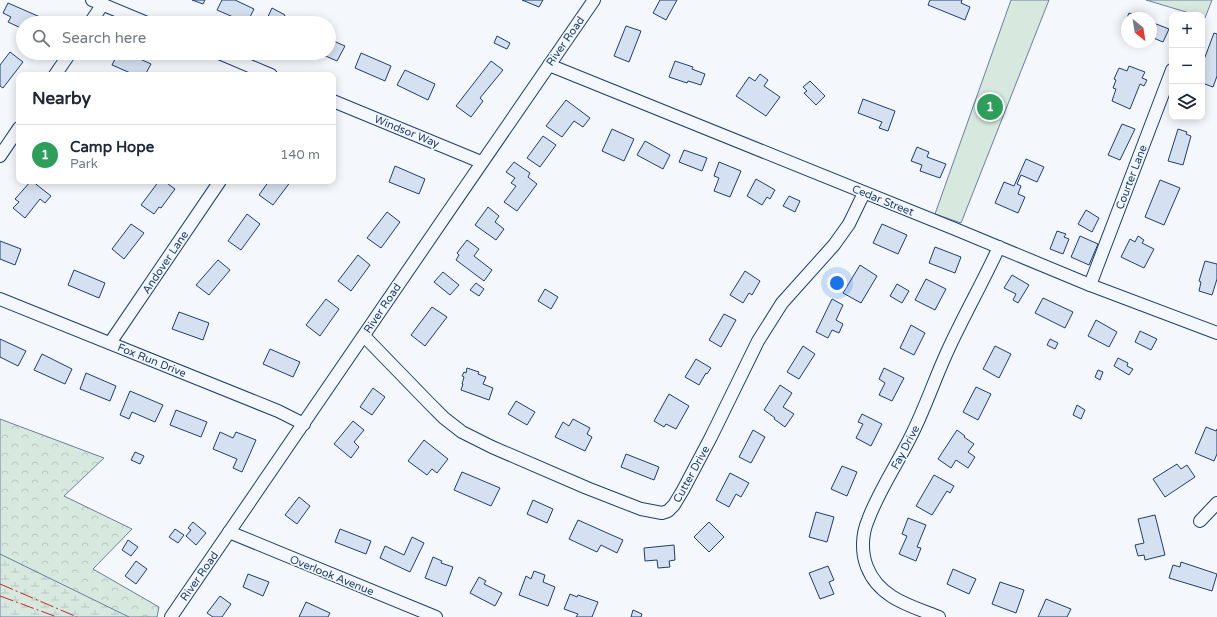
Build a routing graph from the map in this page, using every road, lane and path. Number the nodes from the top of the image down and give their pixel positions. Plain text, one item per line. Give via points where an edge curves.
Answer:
1 (594, 0) edge
2 (98, 2) edge
3 (93, 16) edge
4 (131, 16) edge
5 (65, 60) edge
6 (236, 60) edge
7 (549, 65) junction
8 (57, 72) edge
9 (264, 72) edge
10 (1169, 78) edge
11 (336, 102) edge
12 (16, 132) edge
13 (0, 156) edge
14 (482, 162) junction
15 (218, 184) edge
16 (864, 193) junction
17 (999, 247) junction
18 (1090, 285) junction
19 (0, 299) edge
20 (1217, 333) edge
21 (364, 336) junction
22 (110, 343) junction
23 (304, 424) junction
24 (1217, 503) edge
25 (1200, 521) dead end
26 (229, 532) junction
27 (171, 617) edge
28 (436, 617) edge
29 (939, 617) edge

1 - 7 street, River Road
2 - 3 street
2 - 4 street
5 - 8 street
6 - 9 street
7 - 14 street, River Road
7 - 16 street, Cedar Street
10 - 18 street, Courter Lane
11 - 14 street, Windsor Way
12 - 13 street
14 - 21 street, River Road
15 - 22 street, Andover Lane
16 - 17 street, Cedar Street
16 - 21 street, Cutter Drive via 849,224 834,245 774,315 758,341 683,490 674,505 662,513 640,509 587,488 462,432 444,418
17 - 18 street, Cedar Street
17 - 29 street, Fay Drive via 948,351 912,435 867,520 863,538 867,567 883,591 895,600
18 - 20 street, Cedar Street
19 - 22 street, Fox Run Drive
21 - 23 street, River Road
22 - 23 street, Fox Run Drive
23 - 26 street, River Road
24 - 25 street
26 - 27 street, River Road
26 - 28 street, Overlook Avenue

